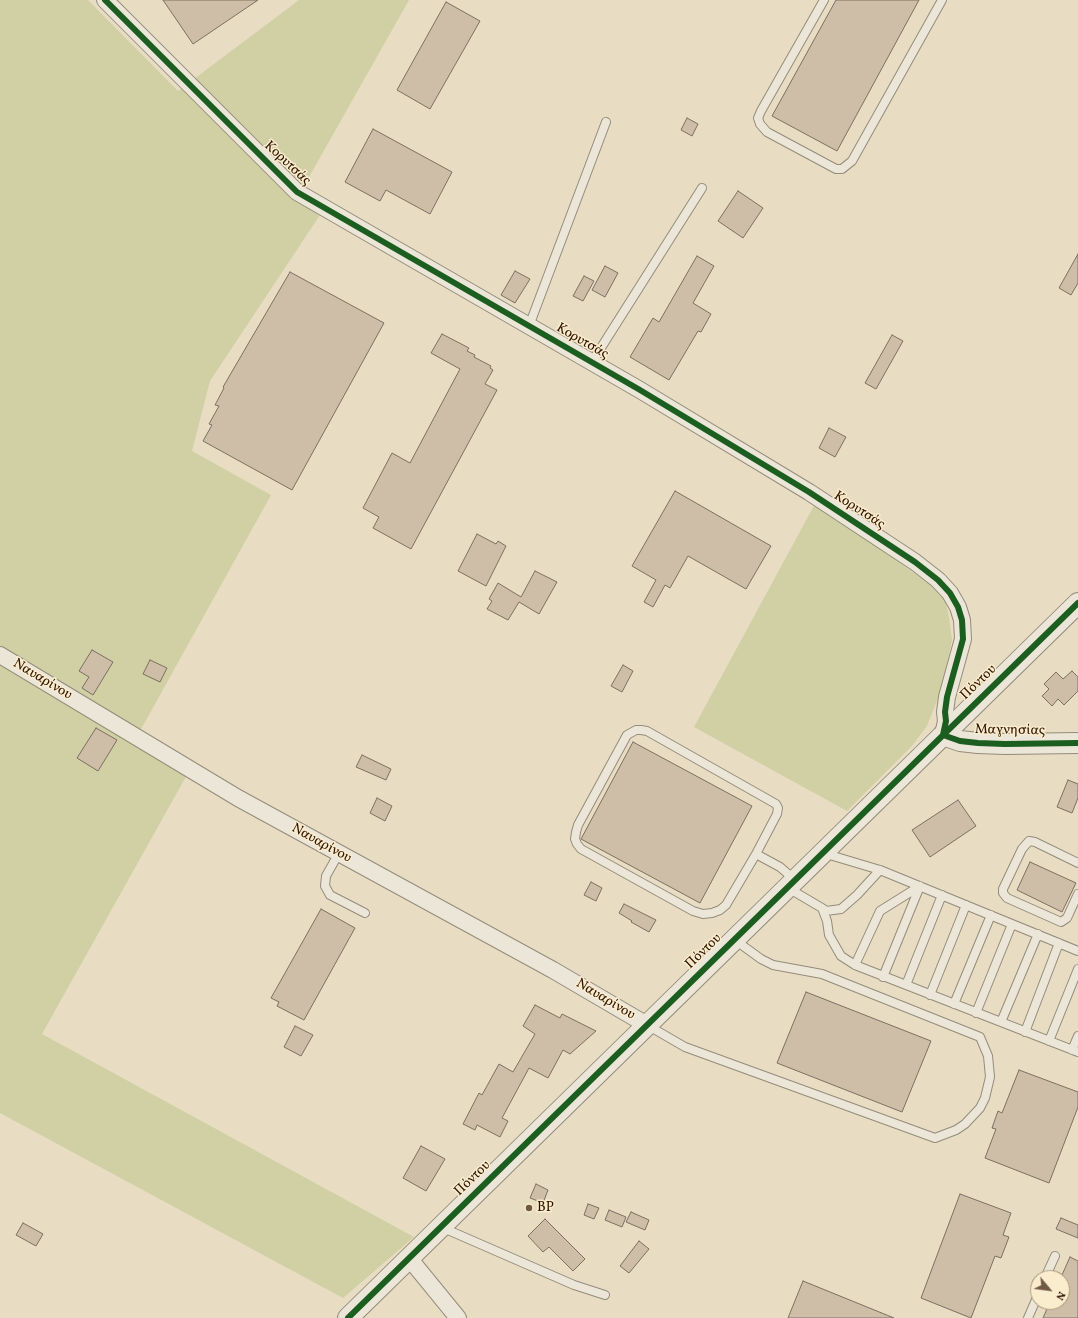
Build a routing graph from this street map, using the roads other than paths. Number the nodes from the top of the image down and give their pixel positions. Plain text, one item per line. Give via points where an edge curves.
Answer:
1 (105, 0) edge
2 (824, 0) edge
3 (942, 0) edge
4 (606, 122) dead end
5 (702, 188) dead end
6 (529, 326) junction
7 (592, 362) junction
8 (1077, 605) edge
9 (0, 655) edge
10 (943, 736) junction
11 (1078, 743) edge
12 (339, 853) junction
13 (823, 853) junction
14 (756, 854) junction
15 (1078, 861) edge
16 (880, 870) junction
17 (791, 884) junction
18 (920, 886) junction
19 (1078, 894) edge
20 (942, 895) junction
21 (966, 905) junction
22 (822, 908) junction
23 (365, 913) dead end
24 (991, 915) junction
25 (1012, 924) junction
26 (1038, 934) junction
27 (734, 940) junction
28 (1059, 943) junction
29 (1078, 951) edge
30 (855, 965) junction
31 (1078, 969) edge
32 (883, 977) junction
33 (906, 985) junction
34 (930, 995) junction
35 (954, 1004) junction
36 (976, 1013) junction
37 (1001, 1022) junction
38 (647, 1025) junction
39 (1025, 1032) junction
40 (1078, 1036) edge
41 (1049, 1041) junction
42 (1075, 1051) edge
43 (441, 1227) junction
44 (1055, 1256) dead end
45 (409, 1258) junction
46 (1049, 1270) edge
47 (605, 1295) dead end
48 (348, 1318) edge
49 (458, 1318) edge

1 - 6 street, Κορυτσάς via 297,192
2 - 3 lane via 758,118 767,132 836,169 842,169 852,161
4 - 6 lane
5 - 7 lane
6 - 7 street, Κορυτσάς
7 - 10 street, Κορυτσάς via 809,492 938,580 958,607 963,639 947,697
8 - 10 street, Πόντου
9 - 12 street, Ναυαρίνου via 238,798
10 - 11 street, Μαγνησίας via 978,743
10 - 13 street, Πόντου
12 - 23 lane via 326,876 325,886 330,895
12 - 38 street, Ναυαρίνου via 553,970
13 - 16 lane
13 - 17 street, Πόντου
14 - 14 lane via 726,905 720,910 703,914 693,911 581,849 577,844 576,832 627,735 641,730 647,731 776,804 777,814
14 - 17 lane via 780,867
15 - 19 lane via 1029,841 1022,849 1003,889 1007,898 1061,922 1067,918
16 - 18 lane
16 - 22 lane via 841,909 826,911
17 - 22 lane
17 - 27 street, Πόντου
18 - 20 lane
18 - 30 lane via 880,911
18 - 32 lane
20 - 21 lane
20 - 33 lane
21 - 24 lane
21 - 34 lane
22 - 30 lane via 829,935 841,956
24 - 25 lane
24 - 35 lane
25 - 26 lane
25 - 36 lane
26 - 28 lane
26 - 37 lane
27 - 38 street, Πόντου
27 - 38 lane via 773,965 822,974 980,1037 988,1056 990,1077 980,1108 965,1124 951,1133 935,1138 685,1047
28 - 29 lane
28 - 39 lane
30 - 32 lane
31 - 41 lane
32 - 33 lane
33 - 34 lane
34 - 35 lane
35 - 36 lane
36 - 37 lane
37 - 39 lane
38 - 43 street, Πόντου
39 - 41 lane
40 - 42 lane
41 - 42 lane
43 - 45 street, Πόντου
43 - 47 lane via 574,1285
44 - 46 lane
45 - 48 street, Πόντου
45 - 49 street

